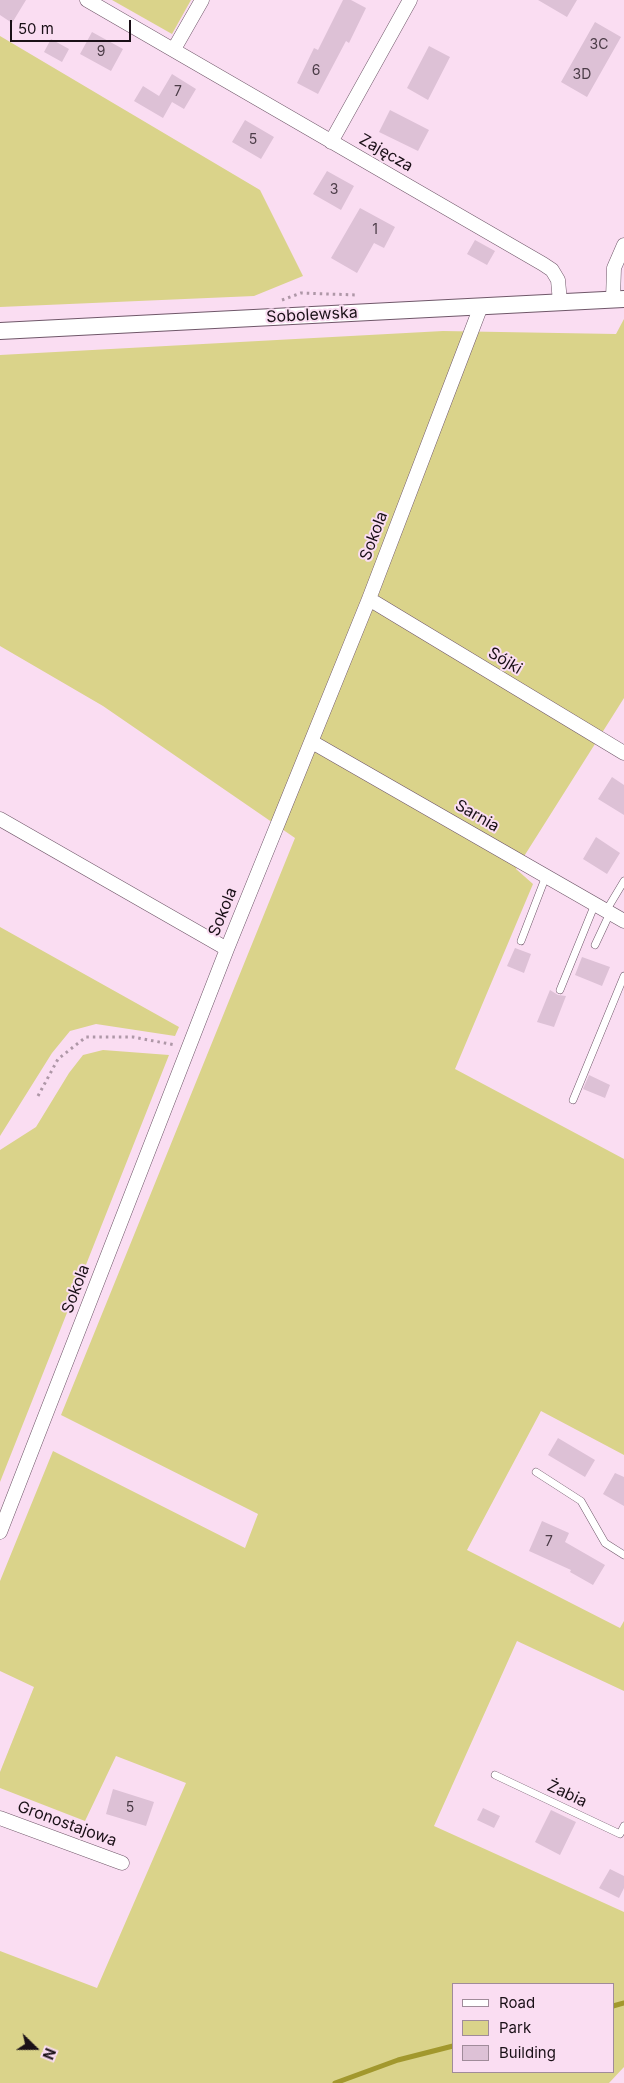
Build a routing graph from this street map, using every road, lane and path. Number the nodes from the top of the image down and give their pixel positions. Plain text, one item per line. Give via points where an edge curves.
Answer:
1 (87, 0) edge
2 (202, 0) edge
3 (410, 0) edge
4 (174, 49) junction
5 (331, 142) junction
6 (624, 245) edge
7 (618, 299) edge
8 (560, 302) junction
9 (481, 306) junction
10 (0, 331) edge
11 (369, 598) junction
12 (312, 742) junction
13 (624, 753) edge
14 (0, 819) edge
15 (546, 876) junction
16 (624, 881) edge
17 (604, 909) junction
18 (624, 921) edge
19 (521, 941) dead end
20 (596, 945) dead end
21 (227, 949) junction
22 (624, 976) edge
23 (560, 990) dead end
24 (190, 1047) junction
25 (38, 1096) dead end
26 (573, 1100) dead end
27 (536, 1472) dead end
28 (0, 1532) edge
29 (624, 1555) edge
30 (495, 1775) dead end
31 (0, 1818) edge
32 (624, 1826) edge
33 (122, 1863) dead end

1 - 4 street, Zajęcza
2 - 4 street
3 - 5 street
4 - 5 street, Zajęcza
5 - 8 street, Zajęcza via 552,270 558,280
6 - 7 street via 614,268
7 - 8 street, Sobolewska
8 - 9 street, Sobolewska
9 - 10 street, Sobolewska
9 - 11 street, Sokola
11 - 12 street, Sokola
11 - 13 street, Sójki
12 - 15 street, Sarnia
12 - 21 street, Sokola
14 - 21 street
15 - 17 street, Sarnia
15 - 19 lane
16 - 17 lane
17 - 18 street, Sarnia
17 - 20 lane
17 - 23 lane
21 - 24 street, Sokola
22 - 26 lane
24 - 25 path via 133,1037 86,1037 58,1059
24 - 28 street, Sokola
27 - 29 lane via 581,1501 605,1543
30 - 32 lane, Żabia via 620,1834
31 - 33 street, Gronostajowa

